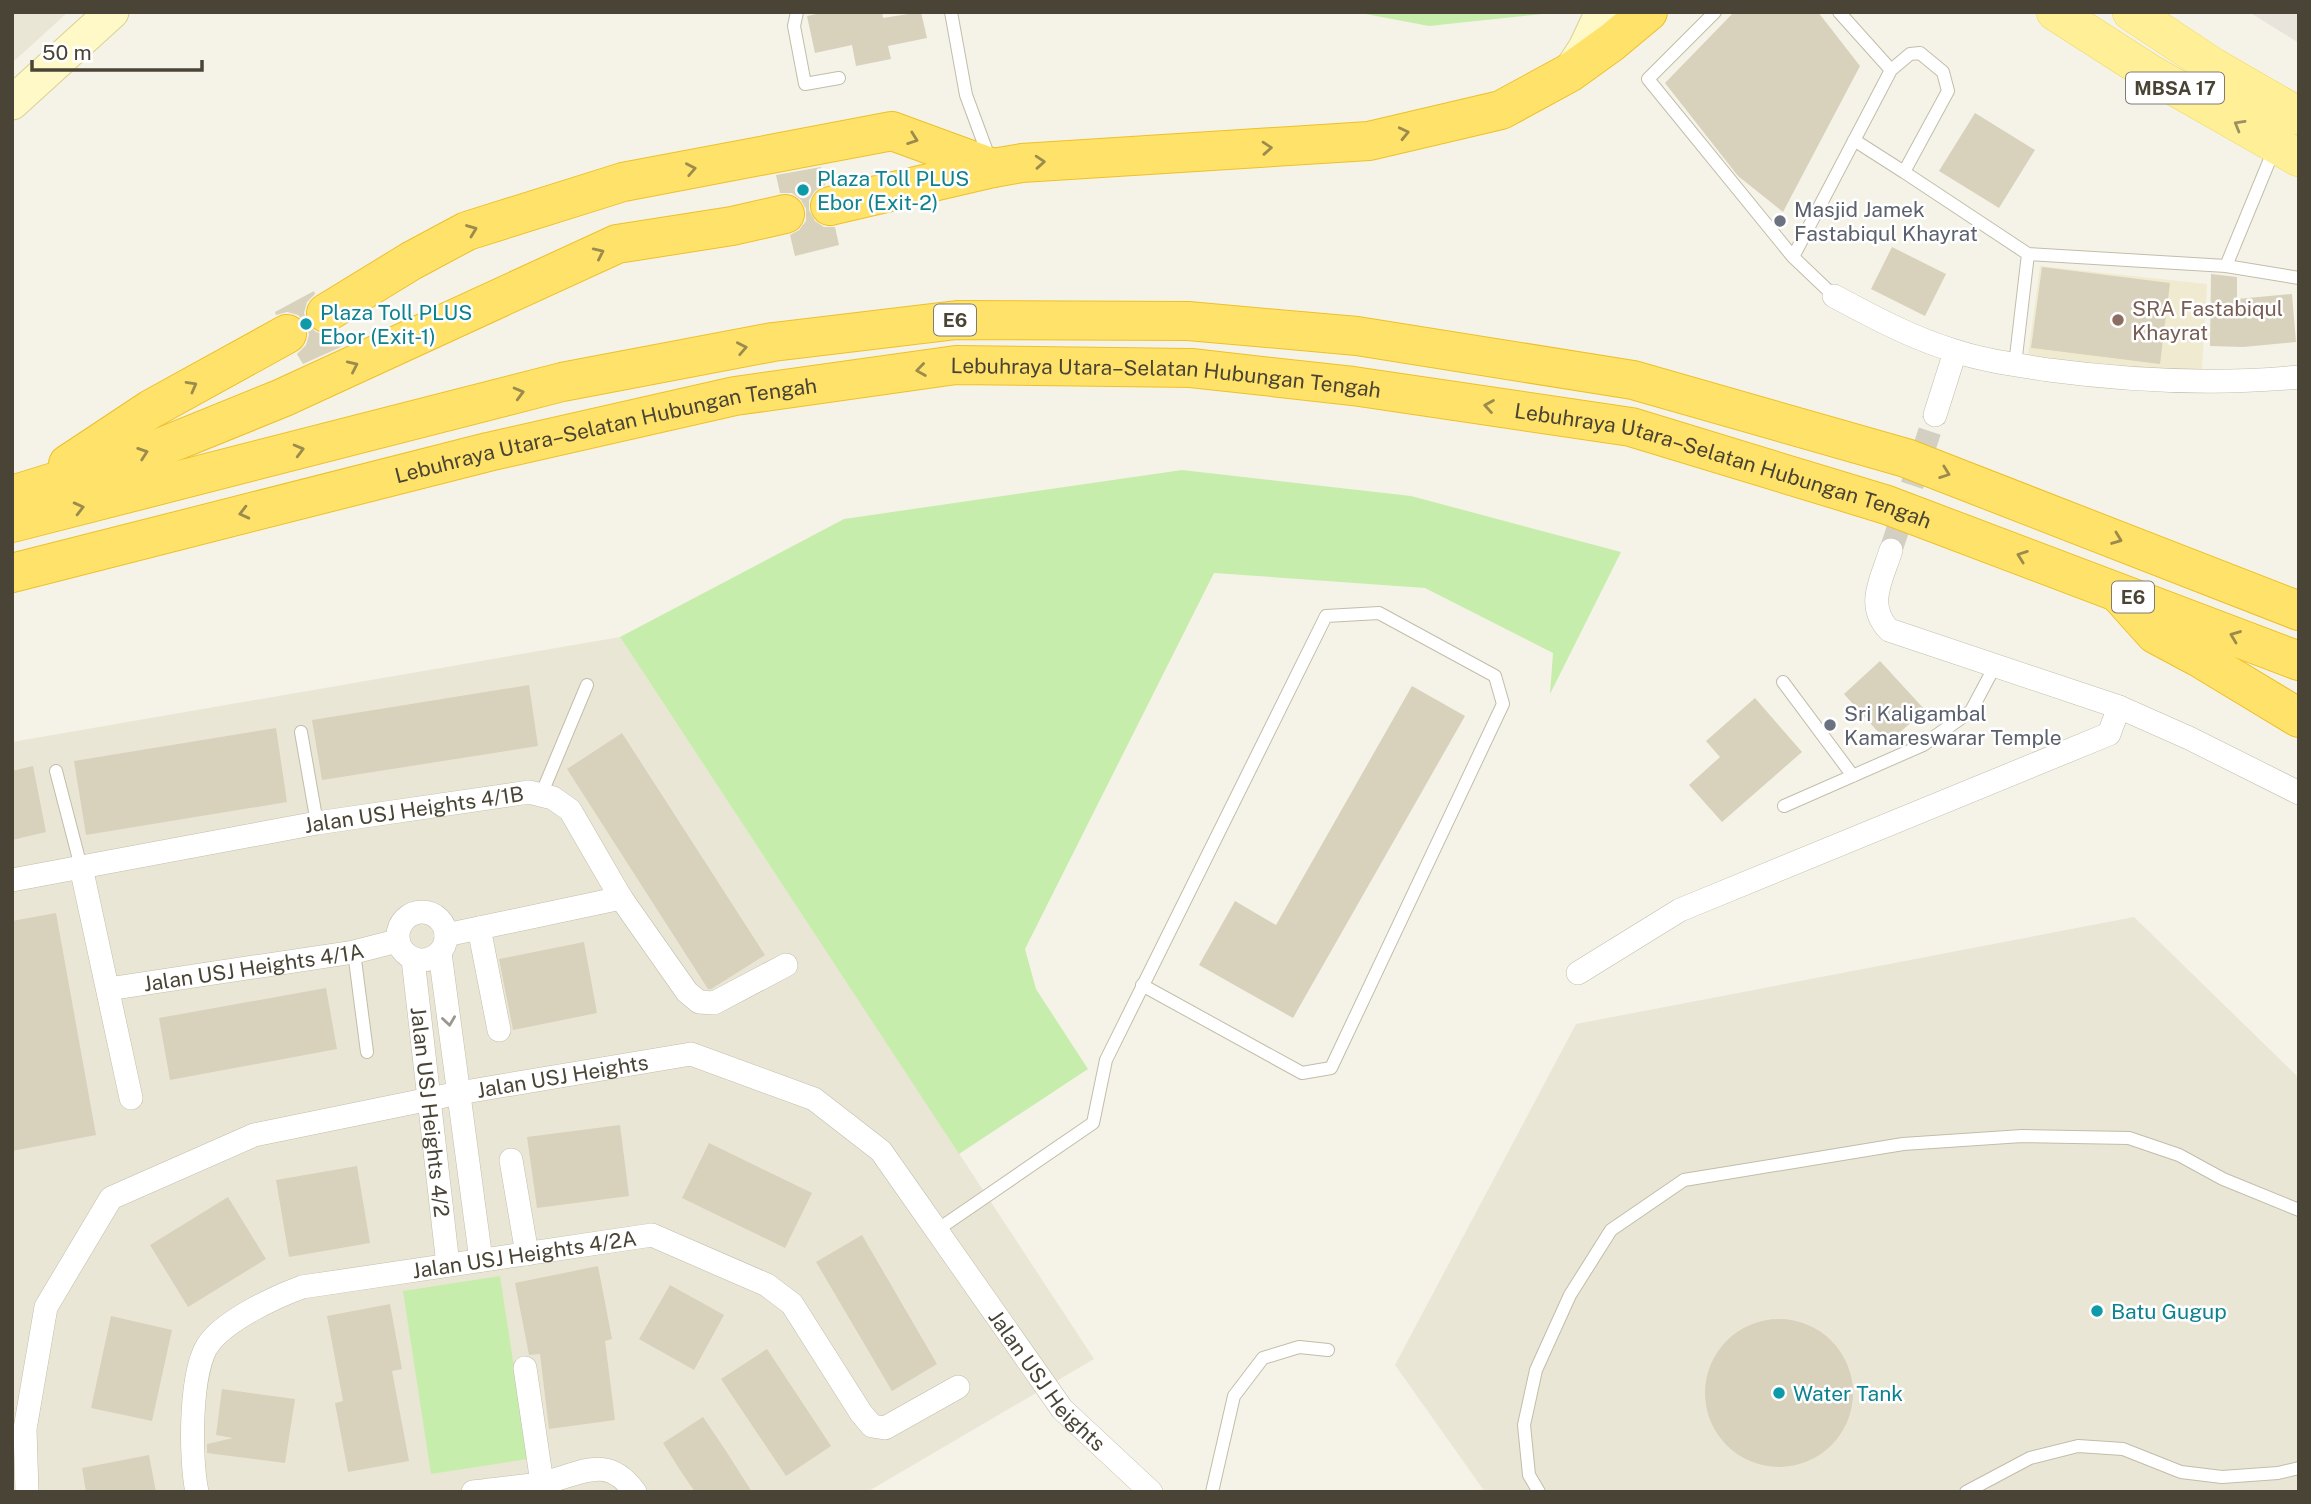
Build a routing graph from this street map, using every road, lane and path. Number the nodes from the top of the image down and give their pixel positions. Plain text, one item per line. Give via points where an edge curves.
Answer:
1 (112, 12) edge
2 (797, 12) edge
3 (951, 12) edge
4 (1602, 12) edge
5 (1648, 12) edge
6 (1715, 12) edge
7 (1839, 12) edge
8 (2055, 12) edge
9 (2131, 12) edge
10 (2183, 32) dead end
11 (2214, 67) junction
12 (1891, 70) junction
13 (1569, 73) junction
14 (839, 78) dead end
15 (15, 102) edge
16 (2299, 116) edge
17 (1854, 140) junction
18 (2287, 153) edge
19 (993, 167) junction
20 (1905, 172) junction
21 (830, 206) dead end
22 (785, 214) dead end
23 (2028, 254) junction
24 (1793, 257) junction
25 (2226, 266) junction
26 (2299, 278) edge
27 (1834, 296) joint
28 (326, 313) dead end
29 (287, 334) dead end
30 (1955, 352) junction
31 (2015, 365) junction
32 (2299, 377) edge
33 (1935, 415) tunnel mouth
34 (22, 492) edge
35 (12, 523) edge
36 (1891, 550) tunnel mouth
37 (12, 573) edge
38 (2117, 591) junction
39 (2299, 611) edge
40 (2299, 661) edge
41 (1996, 664) junction
42 (1783, 682) dead end
43 (587, 685) dead end
44 (2119, 707) junction
45 (2299, 718) edge
46 (301, 732) dead end
47 (57, 771) dead end
48 (1853, 776) junction
49 (2299, 793) edge
50 (541, 794) junction
51 (1784, 806) dead end
52 (317, 823) junction
53 (81, 867) junction
54 (12, 880) edge
55 (621, 898) junction
56 (479, 928) junction
57 (397, 941) junction
58 (443, 944) junction
59 (354, 952) junction
60 (412, 959) junction
61 (786, 965) dead end
62 (1578, 973) dead end
63 (1142, 985) junction
64 (108, 989) junction
65 (499, 1030) dead end
66 (367, 1052) dead end
67 (458, 1093) junction
68 (131, 1098) dead end
69 (429, 1100) junction
70 (511, 1160) dead end
71 (2299, 1210) edge
72 (937, 1230) junction
73 (527, 1254) junction
74 (481, 1260) junction
75 (448, 1265) junction
76 (1328, 1350) dead end
77 (525, 1368) dead end
78 (958, 1387) dead end
79 (2299, 1468) edge
80 (542, 1487) edge
81 (27, 1492) edge
82 (197, 1492) edge
83 (473, 1492) edge
84 (635, 1492) edge
85 (1152, 1492) edge
86 (1212, 1492) edge
87 (1539, 1492) edge
88 (1966, 1492) edge

1 - 15 street
2 - 14 lane via 794,26 804,84
3 - 19 lane via 967,95
4 - 13 street
5 - 13 highway
6 - 24 lane via 1648,79
7 - 12 lane
18 -> 8 main road, MBSA 17
9 - 11 main road, MBSA 17
10 - 11 lane
11 - 16 main road, MBSA 17
12 - 17 lane
12 - 20 lane via 1910,54 1920,53 1943,72 1948,91
19 -> 13 highway via 1369,141 1501,110
17 - 20 lane
17 - 24 lane
18 - 25 lane
19 - 21 highway
28 -> 19 highway via 467,231 623,182 892,131
20 - 23 lane
34 -> 22 highway via 144,454 282,398 617,244
23 - 25 lane
23 - 31 lane
24 - 27 lane
25 - 26 lane
27 - 30 street
34 -> 29 highway via 151,409
30 - 31 street
30 - 33 street
31 - 32 street via 2116,379 2244,382
35 -> 39 highway, E6 via 562,382 773,342 957,320 1188,321 1357,337 1633,380 1906,458
36 - 41 street via 1875,603 1880,621 1889,630
38 -> 37 highway, Lebuhraya Utara–Selatan Hubungan Tengah / E6 via 1887,505 1631,427 1353,386 1191,368 956,365 722,399 488,452
40 -> 38 highway, Lebuhraya Utara–Selatan Hubungan Tengah / E6
38 - 45 highway via 2155,634
41 - 44 street
41 - 48 lane via 1972,711 1923,745
42 - 48 lane
43 - 50 lane
44 - 49 street
44 - 62 street via 2109,734 1680,910
46 - 52 lane
47 - 53 lane
48 - 51 lane
50 - 52 street, Jalan USJ Heights 4/1B via 507,794
50 - 55 street, Jalan USJ Heights 4/1B via 570,810
52 - 53 street, Jalan USJ Heights 4/1B
53 - 54 street, Jalan USJ Heights 4/1B
53 - 64 street
55 - 56 street
55 - 61 street, Jalan USJ Heights 4/1B via 699,1002 714,1003
56 - 58 street
56 - 65 street
57 - 58 street via 400,925 419,912 440,920
57 - 59 street, Jalan USJ Heights 4/1A
57 - 60 street
58 - 60 street via 427,960
58 -> 67 street, Jalan USJ Heights 4/2
59 - 64 street, Jalan USJ Heights 4/1A
59 - 66 lane
60 - 69 street, Jalan USJ Heights 4/2
63 - 63 lane via 1326,616 1379,613 1494,677 1503,704 1332,1068 1302,1073
63 - 72 lane via 1106,1060 1093,1123
64 - 68 street
67 - 69 street, Jalan USJ Heights
67 - 72 street, Jalan USJ Heights via 691,1054 814,1099 881,1152
67 - 74 street, Jalan USJ Heights 4/2
69 - 75 street, Jalan USJ Heights 4/2
69 - 81 street, Jalan USJ Heights via 254,1135 110,1198 46,1307 25,1429
70 - 73 street
71 - 87 lane via 2223,1179 2179,1154 2129,1139 2022,1136 1903,1144 1684,1180 1611,1230 1570,1295 1536,1370 1524,1425 1529,1475
72 - 85 street, Jalan USJ Heights via 1062,1409
73 - 74 street, Jalan USJ Heights 4/2A
73 - 78 street, Jalan USJ Heights 4/2A via 652,1235 767,1285 792,1304 872,1426 885,1428
74 - 75 street, Jalan USJ Heights 4/2A
75 - 82 street, Jalan USJ Heights 4/2A via 302,1287 275,1297 219,1332 207,1345 198,1370 191,1439
76 - 86 lane via 1298,1347 1263,1358 1234,1396
77 - 80 street
79 - 88 lane via 2222,1477 2181,1472 2123,1449 2078,1446 2030,1458
80 - 83 street
80 - 84 street via 589,1468 610,1470

